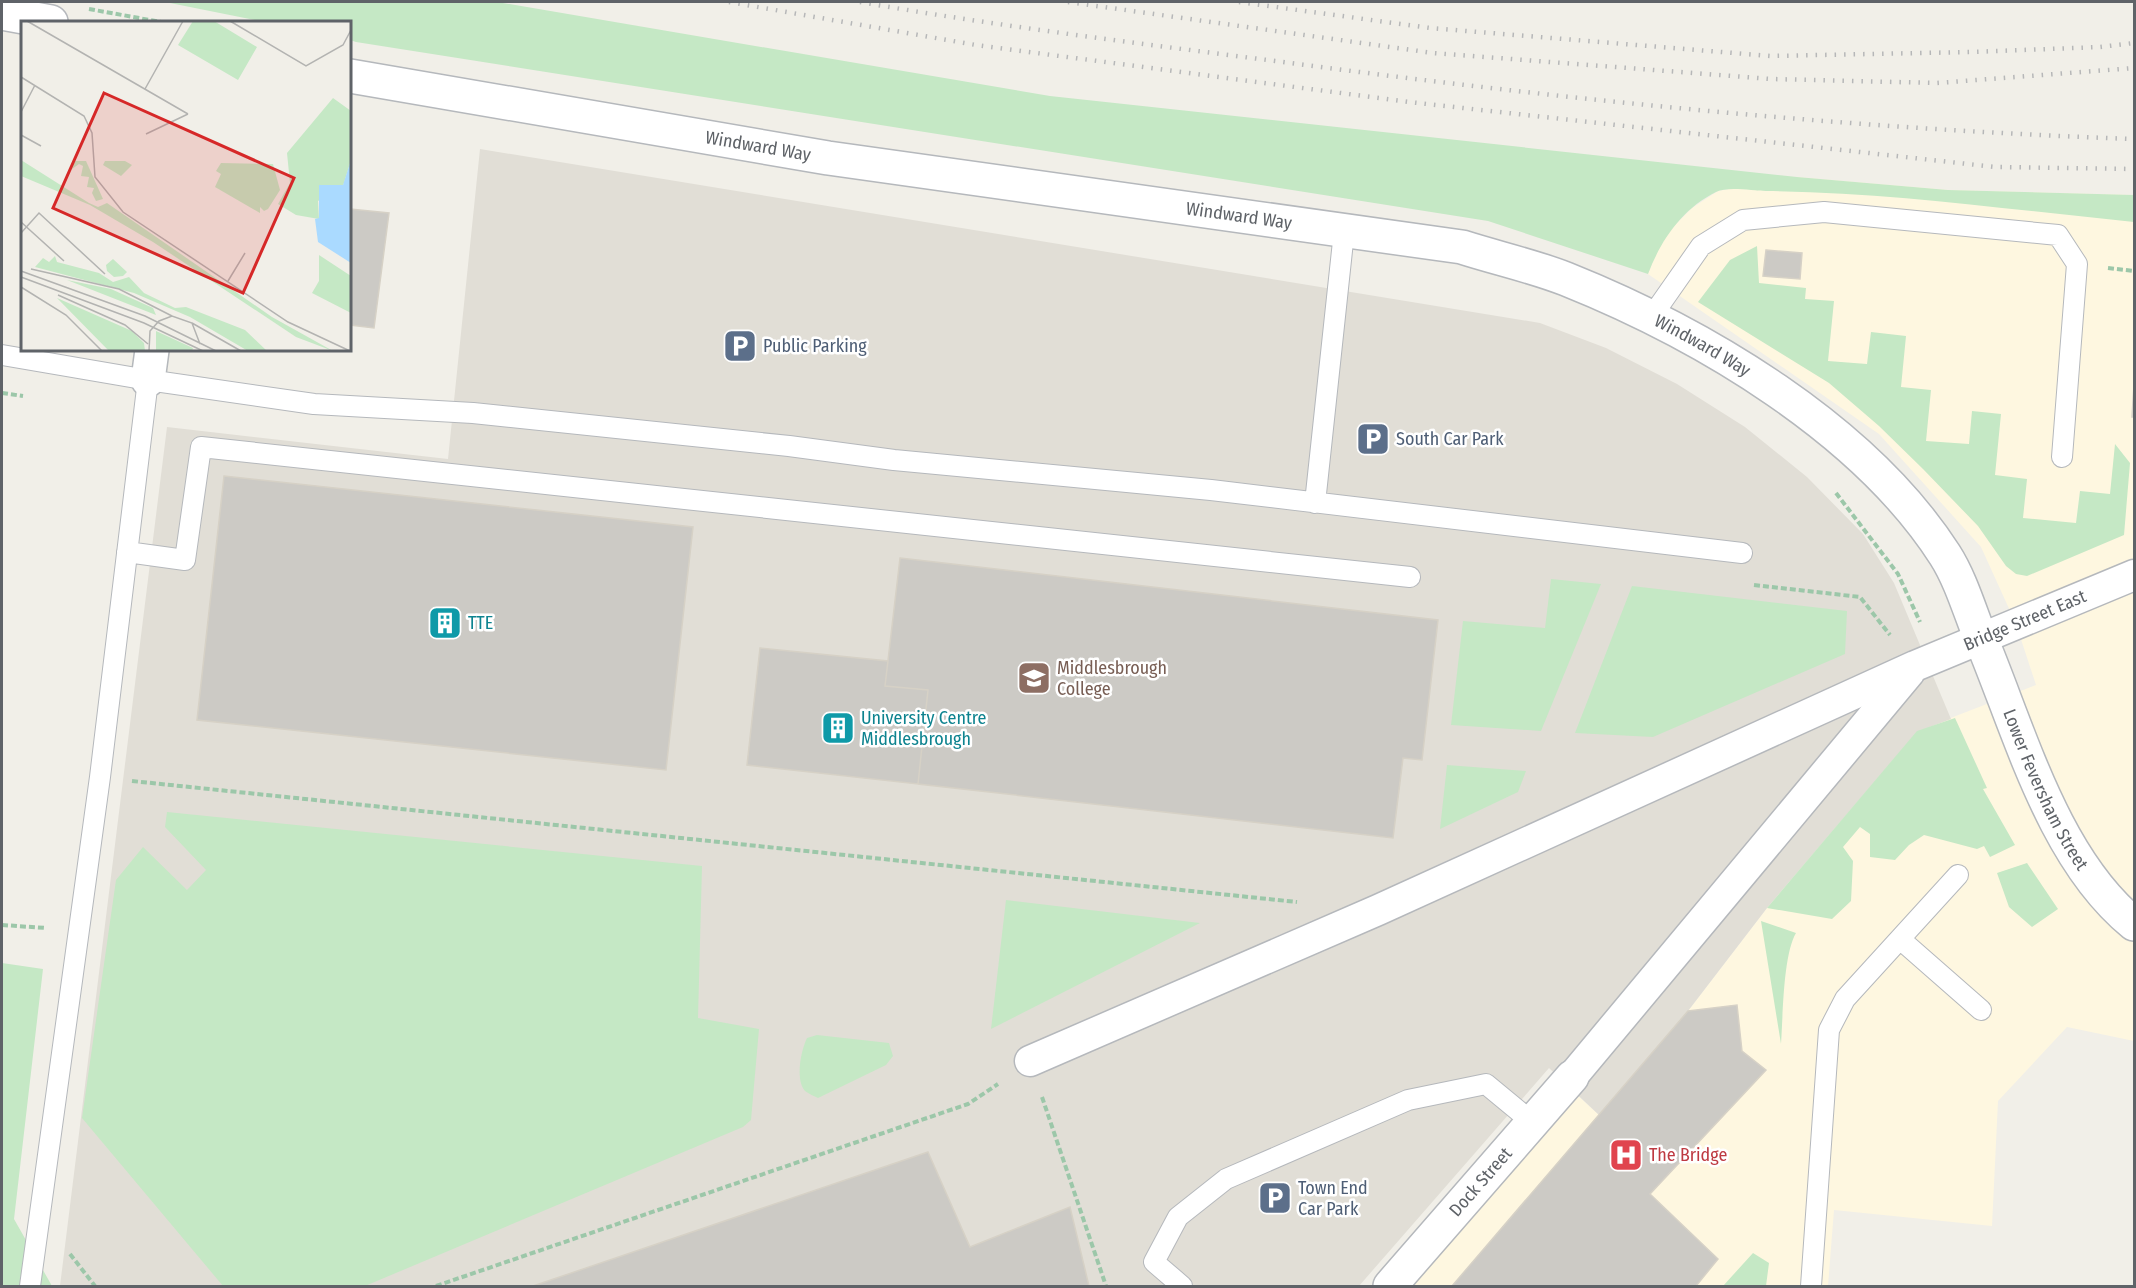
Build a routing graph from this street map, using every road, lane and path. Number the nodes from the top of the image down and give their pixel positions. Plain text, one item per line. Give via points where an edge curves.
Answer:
1 (86, 8) dead end
2 (2, 13) edge
3 (46, 21) edge
4 (156, 21) edge
5 (351, 75) edge
6 (1344, 232) junction
7 (1652, 316) junction
8 (2, 355) edge
9 (150, 365) edge
10 (2062, 457) dead end
11 (1829, 483) dead end
12 (1315, 503) junction
13 (127, 552) junction
14 (1742, 553) dead end
15 (2134, 575) edge
16 (1410, 577) dead end
17 (1981, 639) junction
18 (1925, 662) junction
19 (99, 777) junction
20 (1958, 875) dead end
21 (1309, 903) dead end
22 (2134, 924) edge
23 (2, 925) edge
24 (78, 930) junction
25 (1900, 939) junction
26 (1981, 1010) dead end
27 (1030, 1061) junction
28 (1572, 1077) joint
29 (1532, 1122) junction
30 (30, 1287) edge
31 (436, 1287) edge
32 (1106, 1287) edge
33 (1182, 1287) edge
34 (1390, 1287) edge
35 (1811, 1287) edge

1 - 4 path
2 - 3 street
5 - 6 street, Windward Way via 839,159
6 - 7 street, Windward Way via 1462,247 1564,278
6 - 12 lane
7 - 10 lane via 1701,246 1743,220 1824,212 2058,235 2077,264
7 - 17 street, Windward Way via 1734,361 1870,465 1919,518 1947,558
8 - 9 lane
9 - 12 lane via 314,404 473,413
9 - 13 lane
11 - 18 path via 1898,574
12 - 14 lane
13 - 16 lane via 185,560 201,447
13 - 19 lane
15 - 17 street, Bridge Street East
17 - 18 street, Bridge Street East
17 - 22 street, Lower Feversham Street via 2045,798 2073,850 2120,912
18 - 27 street, Bridge Street East via 1378,910
18 - 28 street
19 - 21 path
19 - 24 lane
20 - 25 lane
23 - 24 path
24 - 30 lane
25 - 26 lane
25 - 35 lane via 1845,999 1829,1030
27 - 31 path via 968,1104
27 - 32 path
28 - 29 street, Dock Street
29 - 33 lane via 1486,1084 1408,1100 1226,1179 1178,1216 1154,1262
29 - 34 street, Dock Street

